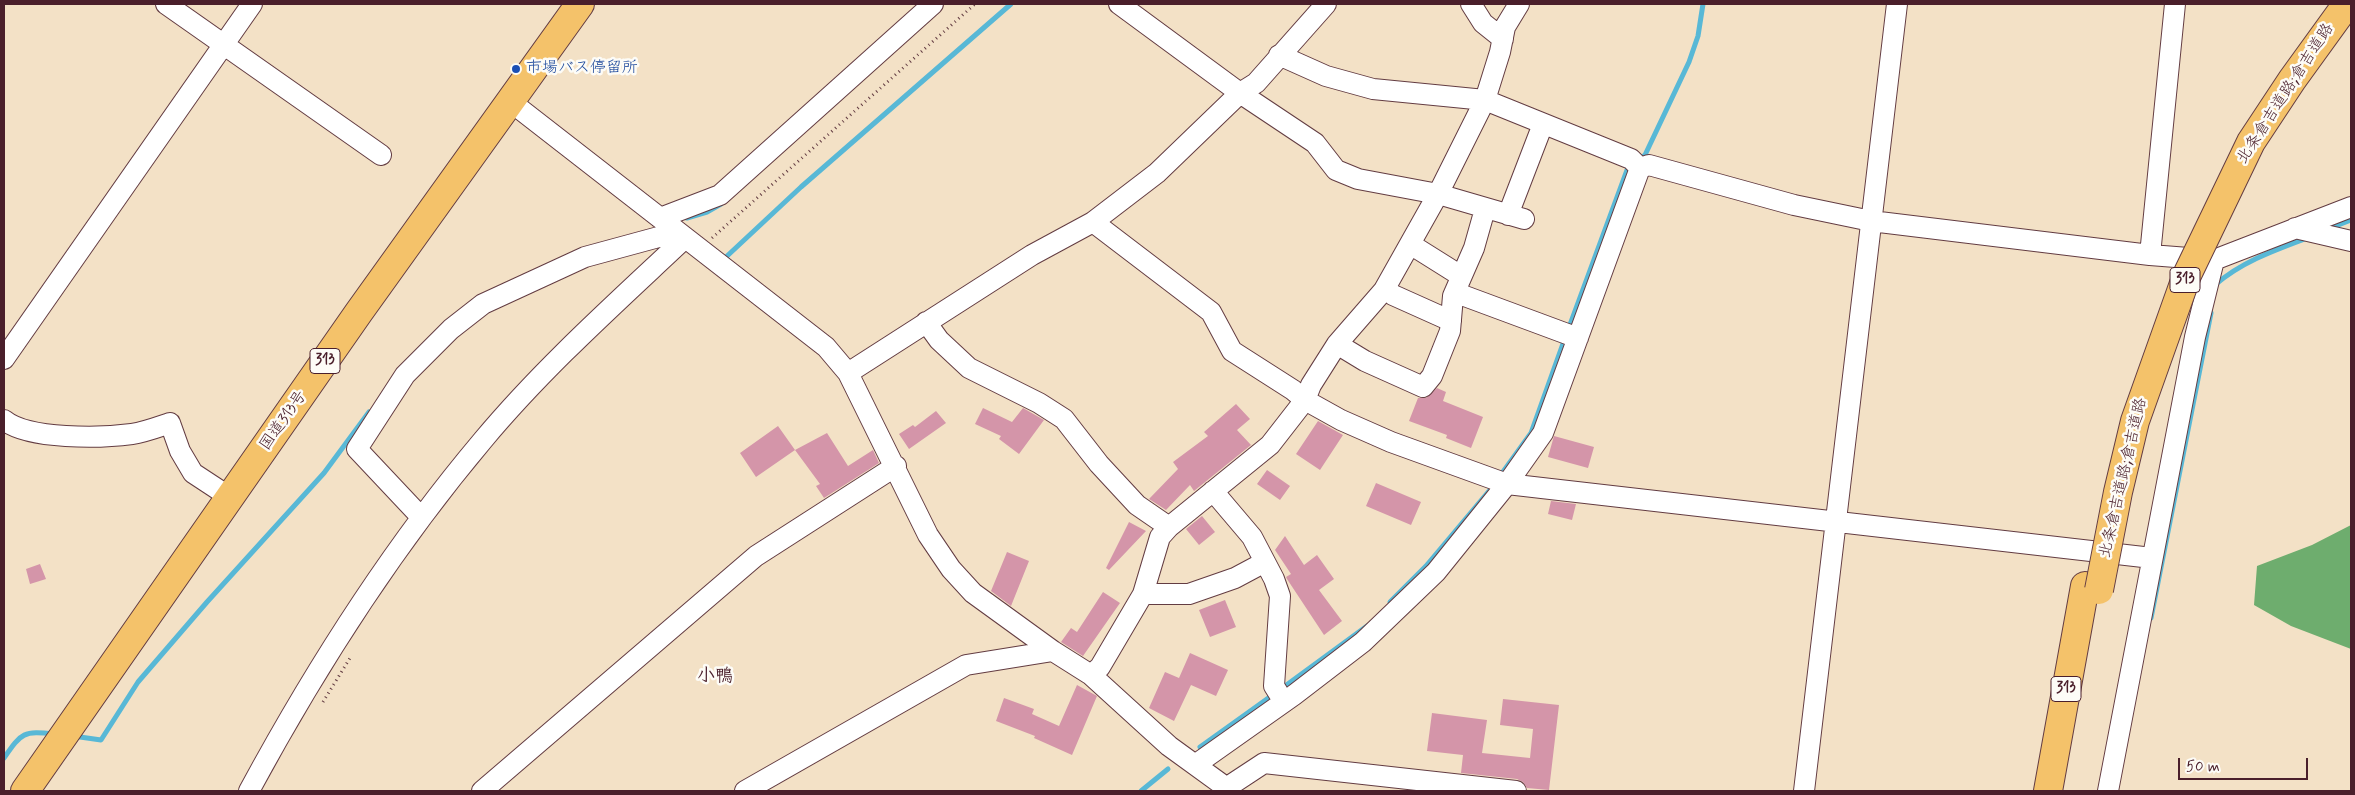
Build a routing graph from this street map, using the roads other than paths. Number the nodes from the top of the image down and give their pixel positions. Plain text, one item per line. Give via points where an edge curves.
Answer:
1 (166, 4) edge
2 (252, 4) edge
3 (580, 4) edge
4 (932, 4) edge
5 (1119, 4) edge
6 (1326, 4) edge
7 (1471, 4) edge
8 (1519, 4) edge
9 (1897, 4) edge
10 (2175, 4) edge
11 (2329, 4) edge
12 (2347, 4) edge
13 (1503, 40) junction
14 (224, 44) junction
15 (1279, 55) junction
16 (1240, 93) junction
17 (1485, 100) junction
18 (511, 102) junction
19 (1543, 124) junction
20 (381, 155) dead end
21 (1636, 164) junction
22 (1438, 194) junction
23 (2351, 207) edge
24 (1485, 209) junction
25 (660, 218) junction
26 (1871, 221) junction
27 (1092, 222) junction
28 (2295, 228) junction
29 (688, 239) junction
30 (2344, 240) edge
31 (1410, 244) junction
32 (2150, 255) junction
33 (2214, 260) junction
34 (1461, 285) junction
35 (1385, 288) junction
36 (1451, 321) junction
37 (926, 322) junction
38 (1569, 335) junction
39 (1337, 344) junction
40 (4, 359) edge
41 (848, 373) junction
42 (1305, 400) junction
43 (4, 420) edge
44 (896, 466) junction
45 (1500, 482) junction
46 (1214, 491) junction
47 (231, 498) junction
48 (421, 517) junction
49 (1836, 522) junction
50 (1169, 527) junction
51 (2152, 558) junction
52 (1265, 562) junction
53 (2092, 588) junction
54 (1143, 594) junction
55 (1053, 652) junction
56 (1090, 675) junction
57 (1279, 694) junction
58 (1196, 765) junction
59 (1229, 789) edge
60 (25, 791) edge
61 (249, 791) edge
62 (482, 791) edge
63 (745, 791) edge
64 (1516, 791) edge
65 (1804, 791) edge
66 (2048, 791) edge
67 (2062, 791) edge
68 (2108, 791) edge

1 - 14 street
2 - 14 street
3 - 18 highway, 国道313号 / 313
4 - 25 street via 720,195
5 - 16 street
6 - 15 street
7 - 13 street via 1483,23
8 - 13 street via 1505,27
9 - 26 street
10 - 32 street
11 - 53 highway, 北条倉吉道路;倉吉道路 / 313 via 2239,136 2174,272 2122,421 2104,495
12 - 53 highway, 北条倉吉道路;倉吉道路 / 313, bridge via 2251,142 2187,275 2135,421
13 - 17 street
14 - 20 street
14 - 40 street
15 - 16 street via 1256,83
15 - 17 street via 1326,76 1373,89
16 - 22 street via 1315,143 1336,170 1358,179
16 - 27 street via 1157,173
17 - 19 street
17 - 22 street
18 - 25 street
18 - 47 highway, 国道313号 / 313 via 359,312
19 - 21 street
19 - 24 street via 1516,217
21 - 26 street via 1794,205
21 - 38 street
22 - 24 street
22 - 31 street
23 - 28 street
24 - 34 street
25 - 29 street
26 - 32 street
26 - 49 street
27 - 37 street via 1032,255
27 - 42 street via 1211,312 1232,351
28 - 30 street
28 - 33 street
29 - 41 street via 826,347
29 - 48 street via 548,370 484,439
29 - 48 street via 585,256 505,292 483,304 451,329 405,375 357,448
31 - 34 street
31 - 35 street
32 - 33 street
33 - 51 street via 2195,337
34 - 36 street via 1453,296
34 - 38 street
35 - 36 street via 1393,295
35 - 39 street
36 - 39 street via 1432,376 1423,387 1365,361
37 - 41 street
37 - 50 street via 939,340 970,368 1064,418 1099,464 1138,505
38 - 45 street via 1544,433
39 - 42 street
41 - 44 street
42 - 45 street via 1392,442
42 - 46 street via 1270,445
43 - 47 street via 35,432 76,437 133,434 170,423 180,451 193,473
44 - 55 street via 928,534 951,569 973,593
44 - 62 street via 756,556
45 - 49 street
45 - 57 street via 1436,572 1397,611 1363,642
46 - 50 street
46 - 52 street via 1252,537
47 - 60 highway, 国道313号 / 313
48 - 61 street via 343,630
49 - 51 street
49 - 65 street
50 - 54 street via 1160,537
51 - 68 street
52 - 54 street via 1234,578 1189,594
52 - 57 street via 1280,596
53 - 66 highway, 北条倉吉道路;倉吉道路 / 313
53 - 67 highway, 北条倉吉道路;倉吉道路 / 313
54 - 56 street via 1100,667
55 - 56 street
55 - 63 street via 966,665
56 - 58 street via 1169,746
57 - 58 street
58 - 59 street
59 - 64 street via 1264,763

